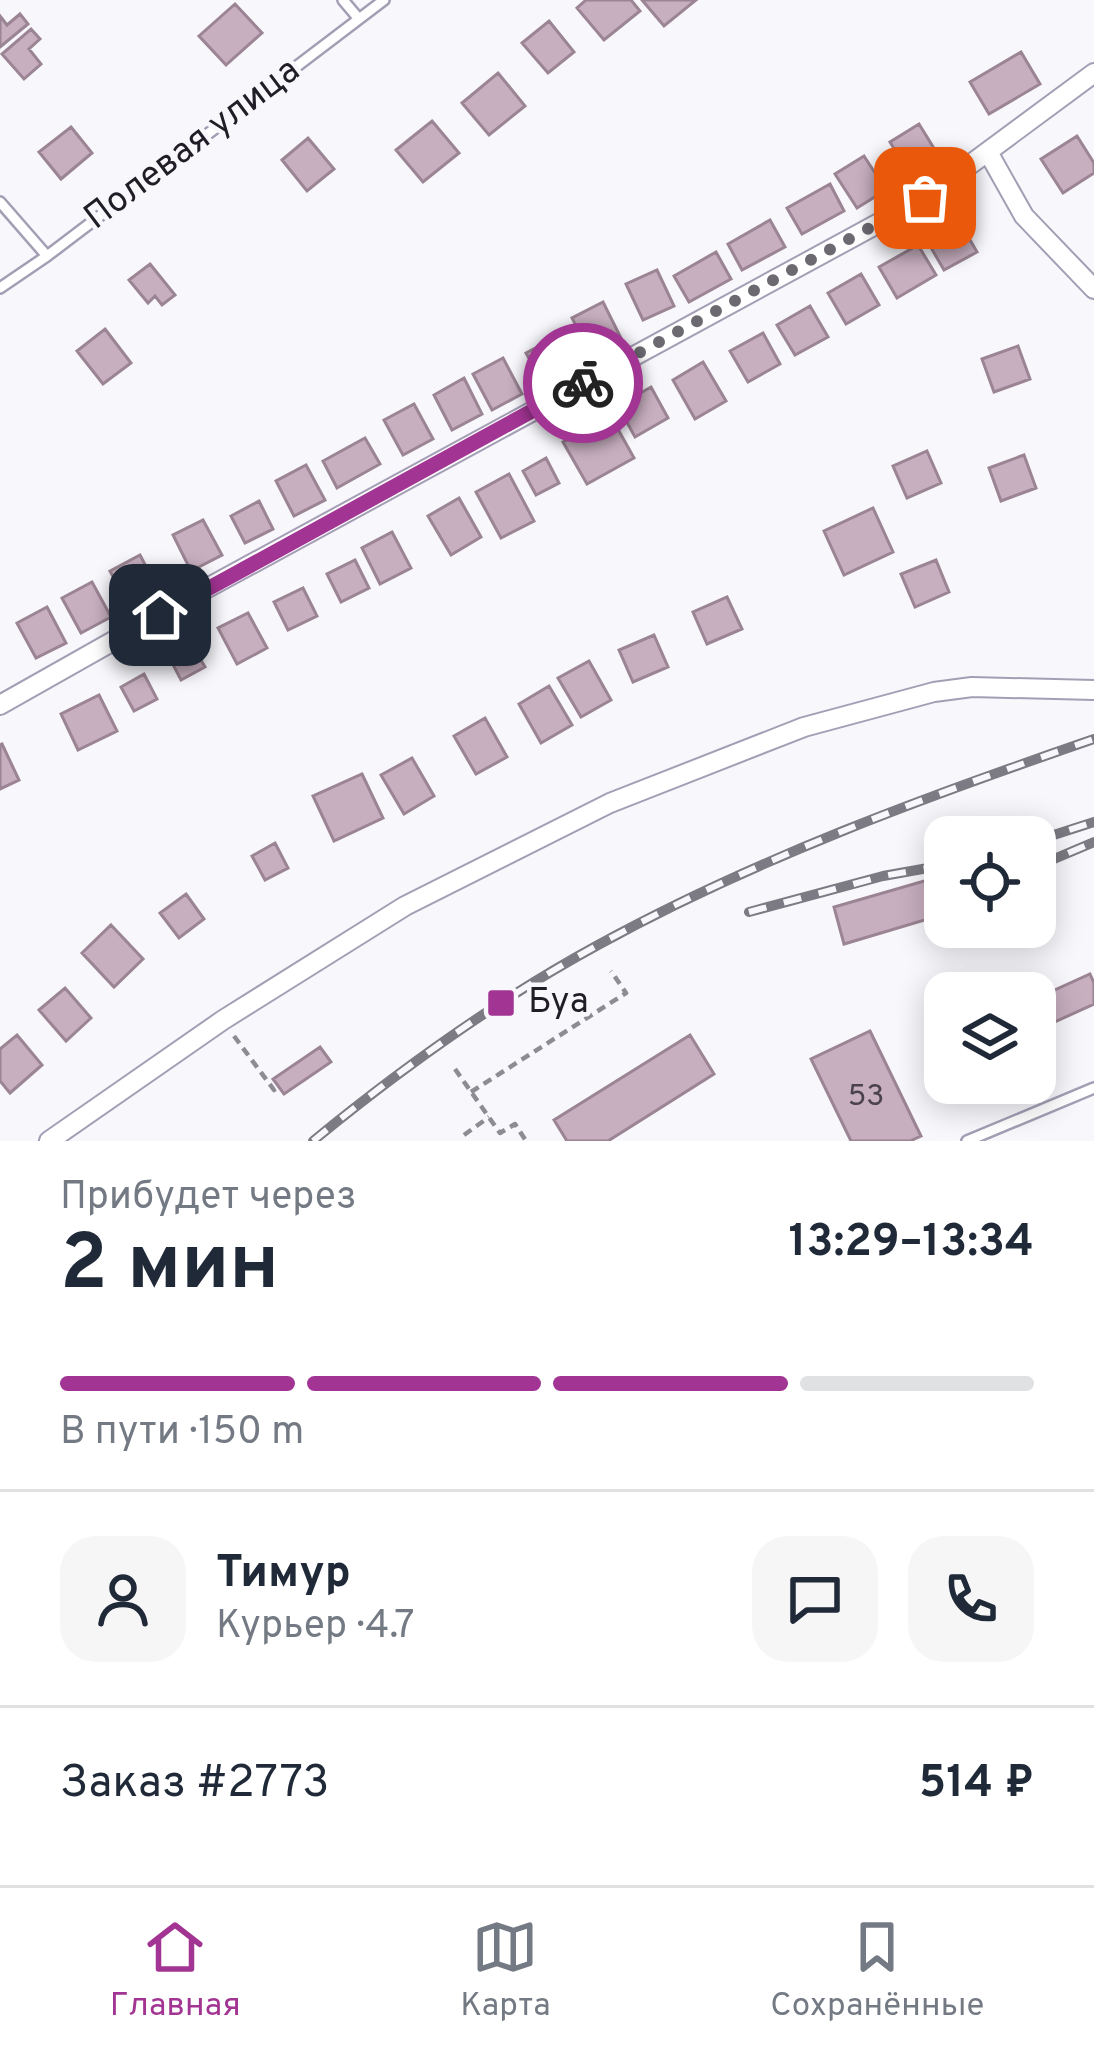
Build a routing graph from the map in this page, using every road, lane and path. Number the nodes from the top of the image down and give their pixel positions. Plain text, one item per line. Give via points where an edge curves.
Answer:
1 (343, 0) edge
2 (384, 0) edge
3 (358, 19) junction
4 (1094, 73) edge
5 (988, 152) junction
6 (0, 202) edge
7 (47, 256) junction
8 (0, 288) edge
9 (1094, 289) edge
10 (1094, 690) edge
11 (0, 705) edge
12 (611, 971) dead end
13 (223, 1020) junction
14 (455, 1069) dead end
15 (278, 1087) dead end
16 (1094, 1088) edge
17 (471, 1092) junction
18 (489, 1118) junction
19 (464, 1135) dead end
20 (49, 1141) edge
21 (526, 1141) edge
22 (967, 1141) edge

1 - 3 lane
2 - 3 lane, Полевая улица
3 - 7 lane, Полевая улица
4 - 5 street
5 - 9 street via 1024,216
5 - 11 street via 925,198
6 - 7 lane
7 - 8 lane, Полевая улица
10 - 13 street via 972,686 804,727 610,803 426,895
12 - 17 path via 626,993
13 - 15 path
13 - 20 street
14 - 17 path
16 - 22 lane
17 - 18 path
18 - 19 path
18 - 21 path via 500,1133 515,1124

